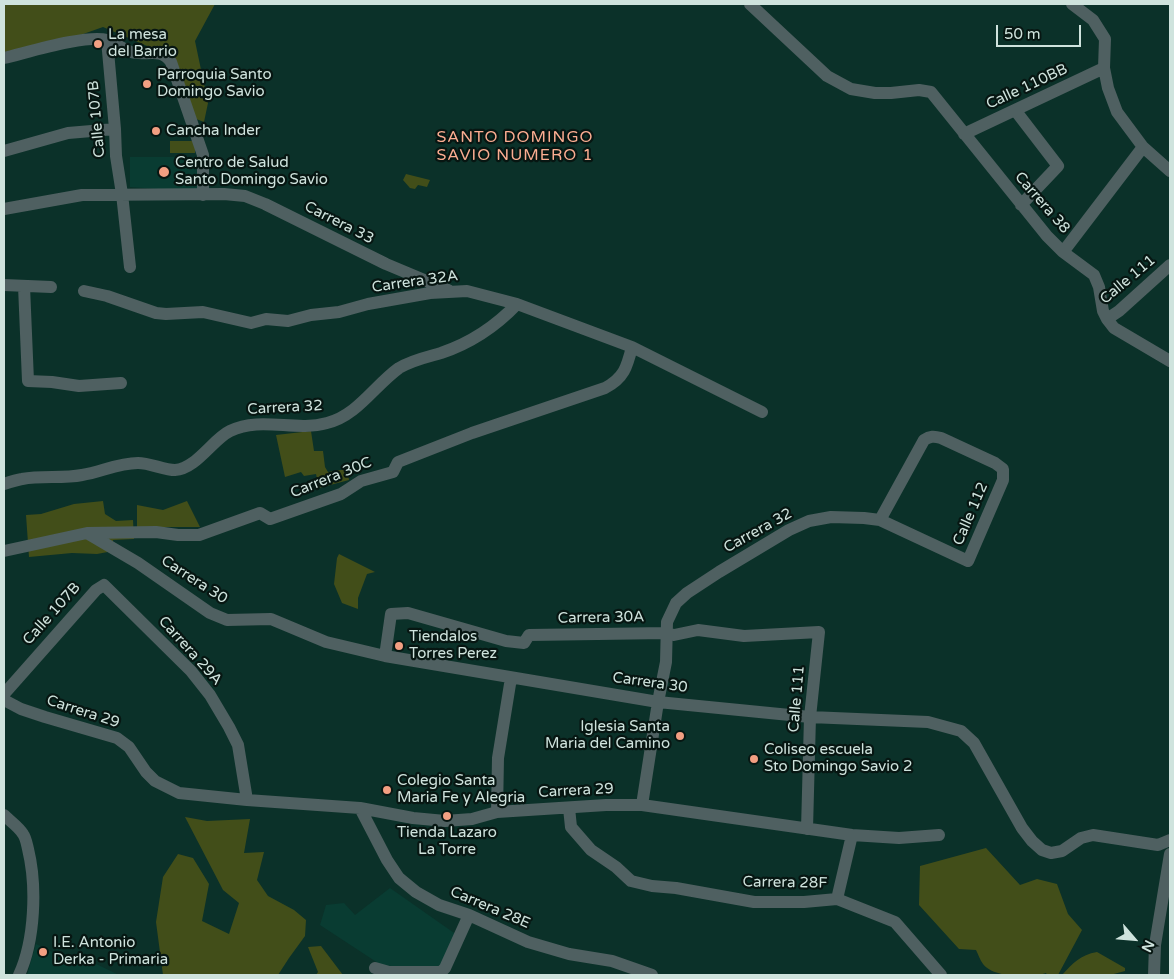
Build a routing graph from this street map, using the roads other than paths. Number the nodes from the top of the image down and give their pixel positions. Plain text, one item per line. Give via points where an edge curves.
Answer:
1 (750, 4) edge
2 (1072, 4) edge
3 (106, 40) junction
4 (4, 58) edge
5 (1104, 68) junction
6 (1015, 110) junction
7 (115, 129) junction
8 (964, 134) junction
9 (1143, 147) junction
10 (4, 151) edge
11 (1170, 171) edge
12 (122, 194) junction
13 (203, 195) junction
14 (1020, 205) junction
15 (4, 210) edge
16 (1063, 252) junction
17 (1170, 265) edge
18 (130, 266) dead end
19 (4, 285) edge
20 (24, 286) junction
21 (50, 287) dead end
22 (84, 291) dead end
23 (450, 291) junction
24 (517, 304) junction
25 (1106, 319) junction
26 (632, 347) junction
27 (1170, 362) edge
28 (121, 383) dead end
29 (762, 412) dead end
30 (4, 484) edge
31 (880, 520) junction
32 (87, 533) junction
33 (4, 551) edge
34 (968, 561) joint
35 (107, 588) joint
36 (666, 628) junction
37 (819, 632) joint
38 (385, 656) junction
39 (511, 678) junction
40 (4, 694) edge
41 (4, 700) edge
42 (658, 702) junction
43 (810, 717) junction
44 (247, 800) junction
45 (642, 805) junction
46 (360, 808) junction
47 (569, 808) junction
48 (497, 812) junction
49 (4, 815) edge
50 (807, 829) junction
51 (852, 835) junction
52 (939, 835) dead end
53 (1170, 840) edge
54 (1170, 854) edge
55 (837, 899) junction
56 (470, 915) junction
57 (374, 968) dead end
58 (19, 975) edge
59 (652, 975) edge
60 (941, 975) edge
61 (1154, 975) edge

1 - 8 street, Carrera 38 via 827,76 851,89 875,93 930,92
2 - 5 street via 1093,20 1104,39
3 - 4 street via 72,42
3 - 7 street, Calle 107B
3 - 13 street via 131,52 152,52 171,62 203,155
5 - 6 street, Calle 110BB
5 - 9 street via 1118,112
6 - 8 street, Calle 110BB
6 - 14 street via 1058,166
7 - 10 street via 68,133
7 - 12 street, Calle 107B
8 - 14 street, Carrera 38
9 - 11 street
9 - 16 street
12 - 13 street, Carrera 33
12 - 15 street, Carrera 33 via 82,195
12 - 18 street, Calle 107B
13 - 23 street, Carrera 33 via 245,196
14 - 16 street, Carrera 38
16 - 25 street, Carrera 38 via 1094,275
17 - 25 street, Calle 111
19 - 20 street
20 - 21 street
20 - 28 street via 28,381 79,386
22 - 23 street, Carrera 32A via 156,313 203,312 251,323 266,319 288,321 311,314 339,312
23 - 24 street, Carrera 32A via 467,291
24 - 26 street, Carrera 32A
24 - 30 street, Carrera 32 via 504,318 476,337 400,367 343,417 328,423 243,426 228,431 205,454 175,470 123,463 84,475 22,479
25 - 27 street via 1114,328
26 - 29 street, Carrera 32A
26 - 32 street, Carrera 30C via 622,374 605,388 432,447 398,462 393,472 361,481 342,494 270,519 260,513 199,534
31 - 34 street, Carrera 32
31 - 34 street, Calle 112 via 924,440 934,436 996,463 1003,469 1003,480
31 - 36 street, Carrera 32 via 831,518 809,521 789,530 687,593 670,612
32 - 33 street
32 - 38 street, Carrera 30 via 138,563 202,608 227,620 271,619 326,642
35 - 40 street, Calle 107B via 104,585 96,590
35 - 44 street, Carrera 29A via 210,695 238,745
36 - 37 street, Carrera 30A via 674,634 698,630 744,636
36 - 38 street, Carrera 30A via 529,635 524,643 506,641 408,613 391,614
36 - 42 street via 666,662
37 - 43 street, Calle 111
38 - 39 street, Carrera 30
39 - 42 street, Carrera 30
39 - 48 street via 498,758
41 - 44 street, Carrera 29 via 44,717 117,738 129,747 146,772 169,789 179,793
42 - 43 street, Carrera 30
42 - 45 street
43 - 50 street, Calle 111
43 - 53 street, Carrera 30 via 928,722 961,730 974,743 1027,835 1051,854 1093,835 1158,844
44 - 46 street, Carrera 29
45 - 47 street, Carrera 29
45 - 50 street, Carrera 29
46 - 48 street, Carrera 29 via 445,821 472,819
46 - 56 street, Carrera 28E via 399,878 439,905
47 - 48 street, Carrera 29
47 - 55 street, Carrera 28F via 571,827 591,850 631,881 754,902
49 - 58 street via 24,834 33,870 29,938
50 - 51 street, Carrera 29
51 - 52 street, Carrera 29 via 899,838
51 - 55 street
54 - 61 street via 1154,945
55 - 60 street, Carrera 28F via 895,922
56 - 57 street via 443,971 389,972
56 - 59 street, Carrera 28E via 528,942

